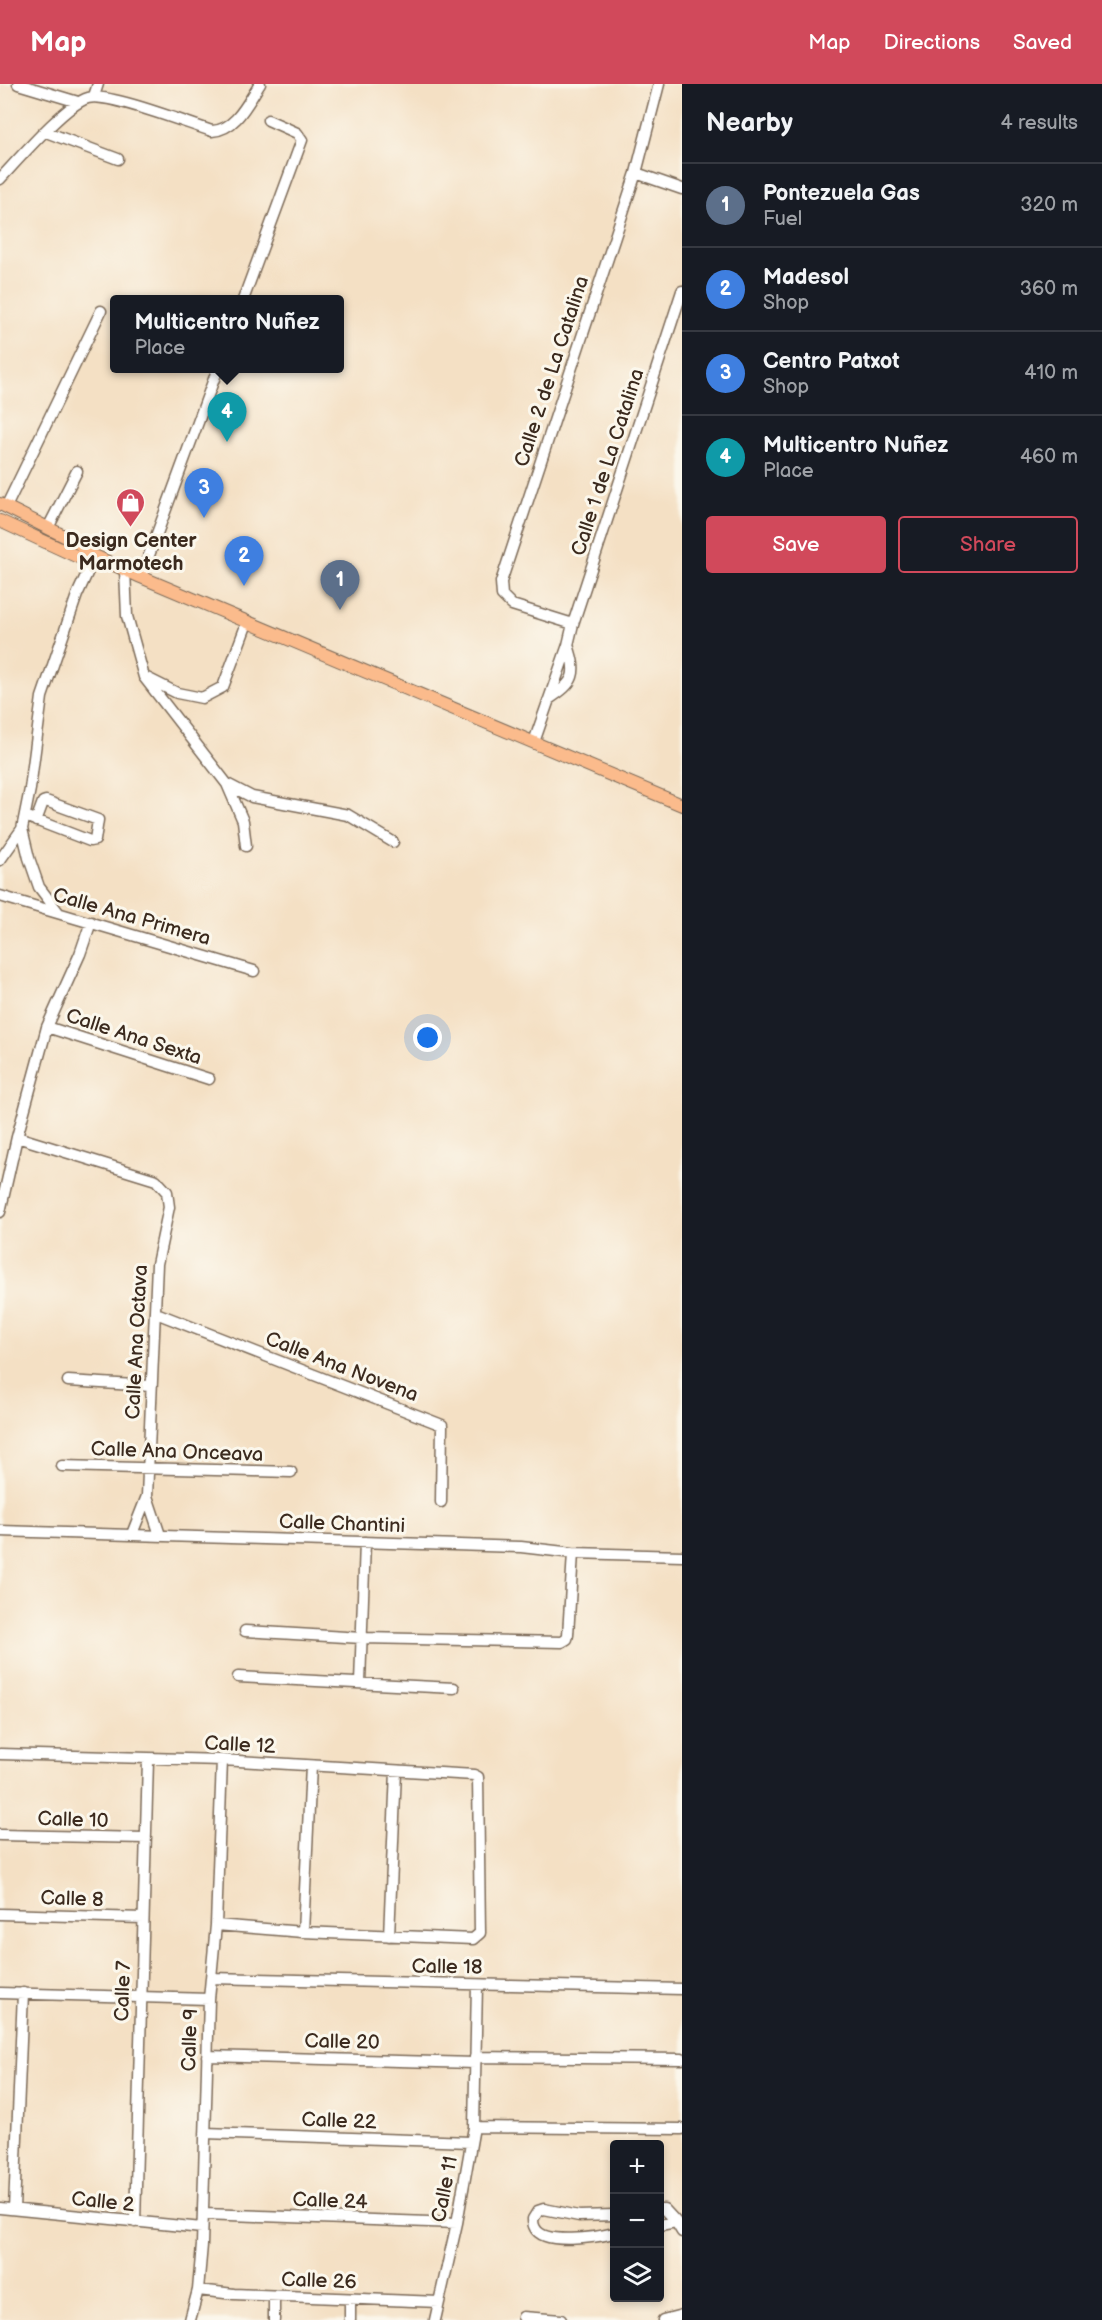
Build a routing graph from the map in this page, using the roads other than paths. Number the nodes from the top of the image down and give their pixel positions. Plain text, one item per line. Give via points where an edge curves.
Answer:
1 (18, 84) edge
2 (98, 84) edge
3 (260, 84) edge
4 (660, 84) edge
5 (94, 96) junction
6 (78, 102) junction
7 (268, 120) dead end
8 (46, 132) junction
9 (118, 159) dead end
10 (636, 173) junction
11 (0, 179) edge
12 (682, 189) edge
13 (682, 291) edge
14 (245, 295) edge
15 (101, 311) dead end
16 (217, 373) edge
17 (76, 471) dead end
18 (3, 505) edge
19 (0, 521) edge
20 (48, 528) junction
21 (92, 555) junction
22 (125, 570) junction
23 (141, 577) junction
24 (247, 623) junction
25 (573, 624) junction
26 (568, 645) junction
27 (144, 677) junction
28 (549, 699) junction
29 (534, 742) junction
30 (226, 784) junction
31 (682, 805) edge
32 (25, 816) junction
33 (36, 821) junction
34 (22, 829) junction
35 (393, 842) dead end
36 (246, 846) dead end
37 (0, 860) edge
38 (0, 896) edge
39 (59, 913) junction
40 (91, 922) junction
41 (254, 971) dead end
42 (47, 1027) junction
43 (209, 1079) dead end
44 (17, 1137) junction
45 (1, 1200) edge
46 (0, 1212) edge
47 (156, 1313) junction
48 (68, 1381) dead end
49 (151, 1386) junction
50 (62, 1466) dead end
51 (149, 1469) junction
52 (291, 1472) dead end
53 (147, 1496) junction
54 (441, 1502) dead end
55 (0, 1531) edge
56 (132, 1534) junction
57 (160, 1535) junction
58 (365, 1542) junction
59 (573, 1553) junction
60 (682, 1556) edge
61 (245, 1631) dead end
62 (362, 1638) junction
63 (238, 1677) dead end
64 (360, 1683) junction
65 (454, 1688) dead end
66 (0, 1754) edge
67 (148, 1760) junction
68 (222, 1760) junction
69 (311, 1766) junction
70 (396, 1771) junction
71 (0, 1834) edge
72 (146, 1839) junction
73 (0, 1914) edge
74 (143, 1918) junction
75 (216, 1925) junction
76 (303, 1932) junction
77 (389, 1936) junction
78 (211, 1978) junction
79 (477, 1985) junction
80 (682, 1989) edge
81 (0, 1993) edge
82 (22, 1993) junction
83 (140, 1997) junction
84 (209, 1999) junction
85 (207, 2056) junction
86 (682, 2059) edge
87 (475, 2060) junction
88 (474, 2127) junction
89 (682, 2129) edge
90 (205, 2133) junction
91 (471, 2142) junction
92 (0, 2208) edge
93 (14, 2209) junction
94 (664, 2210) edge
95 (202, 2214) junction
96 (610, 2215) edge
97 (135, 2222) junction
98 (457, 2223) junction
99 (664, 2225) edge
100 (679, 2227) edge
101 (202, 2228) junction
102 (610, 2235) edge
103 (198, 2290) junction
104 (274, 2296) junction
105 (350, 2299) junction
106 (439, 2302) junction
107 (682, 2315) edge
108 (523, 2317) dead end
109 (190, 2320) edge
110 (274, 2320) edge
111 (350, 2320) edge
112 (435, 2320) edge
113 (561, 2320) edge
114 (663, 2320) edge

1 - 6 street
2 - 5 street
3 - 5 street via 243,110 222,131
4 - 10 street, Calle 2 de La Catalina
5 - 6 street
6 - 8 street
7 - 14 street via 297,133 302,140
8 - 9 street
8 - 11 street
10 - 12 street
10 - 25 street, Calle 2 de La Catalina via 501,582 502,595 512,605
13 - 25 street, Calle 1 de La Catalina
15 - 18 street
16 - 23 street
17 - 20 street
18 - 20 main road
19 - 21 main road via 78,557
20 - 21 main road via 80,544
21 - 22 main road
21 - 32 street via 42,697
22 - 23 main road
22 - 27 street via 127,616
23 - 24 main road
24 - 27 street via 223,687 202,698 177,693
24 - 29 main road
25 - 26 street, Calle 1 de La Catalina
26 - 28 street, Calle 1 de La Catalina
26 - 28 street via 574,674 564,689
27 - 30 street
28 - 29 street, Calle 1 de La Catalina
29 - 31 main road
30 - 35 street via 252,797 348,815
30 - 36 street via 243,821
32 - 33 street
32 - 34 street
33 - 33 street via 93,842 99,824 98,820 46,801
34 - 37 street
34 - 39 street via 39,887
38 - 39 street, Calle Ana Primera
39 - 40 street, Calle Ana Primera
40 - 41 street, Calle Ana Primera
40 - 42 street
42 - 43 street, Calle Ana Sexta
42 - 44 street
44 - 45 street
44 - 47 street, Calle Ana Octava via 156,1180 167,1192 169,1207 157,1264
45 - 46 street
47 - 49 street, Calle Ana Octava
47 - 54 street, Calle Ana Novena via 442,1425
48 - 49 street
49 - 51 street, Calle Ana Octava
50 - 51 street, Calle Ana Onceava
51 - 52 street, Calle Ana Onceava
51 - 53 street, Calle Ana Octava
53 - 56 street, Calle Ana Octava
53 - 57 street, Calle Ana Octava
55 - 56 street, Calle Chantini
56 - 57 street, Calle Chantini
57 - 58 street, Calle Chantini
58 - 59 street, Calle Chantini via 521,1546
58 - 62 street
59 - 60 street, Calle Chantini
59 - 62 street via 568,1635 562,1642
61 - 62 street
62 - 64 street
63 - 64 street
64 - 65 street
66 - 67 street, Calle 12
67 - 68 street, Calle 12
67 - 72 street, Calle 7
68 - 69 street, Calle 12
68 - 75 street, Calle 9
69 - 70 street, Calle 12
69 - 76 street
70 - 77 street
70 - 77 street, Calle 12 via 478,1777 480,1934 473,1939
71 - 72 street, Calle 10
72 - 74 street, Calle 7
73 - 74 street, Calle 8
74 - 83 street, Calle 7
75 - 76 street
75 - 78 street, Calle 9
76 - 77 street
78 - 79 street, Calle 18
78 - 84 street, Calle 9
79 - 80 street, Calle 18
79 - 87 street, Calle 11
81 - 82 street
82 - 83 street
82 - 93 street
83 - 84 street
83 - 97 street, Calle 7
84 - 85 street, Calle 9
85 - 87 street, Calle 20
85 - 90 street, Calle 9
86 - 87 street, Calle 20
87 - 88 street, Calle 11
88 - 89 street
88 - 91 street, Calle 11
90 - 91 street, Calle 22
90 - 95 street, Calle 9
91 - 98 street, Calle 11
92 - 93 street, Calle 2
93 - 97 street, Calle 2
94 - 100 street
95 - 98 street, Calle 24
95 - 101 street, Calle 9
96 - 102 street via 579,2216 544,2209 533,2219 542,2235 586,2239
97 - 101 street, Calle 2
98 - 106 street, Calle 11
99 - 100 street
101 - 103 street, Calle 9
103 - 104 street, Calle 26
103 - 109 street, Calle 9
104 - 105 street, Calle 26
104 - 110 street
105 - 106 street, Calle 26
105 - 111 street
106 - 112 street, Calle 11
107 - 114 street
108 - 113 street

